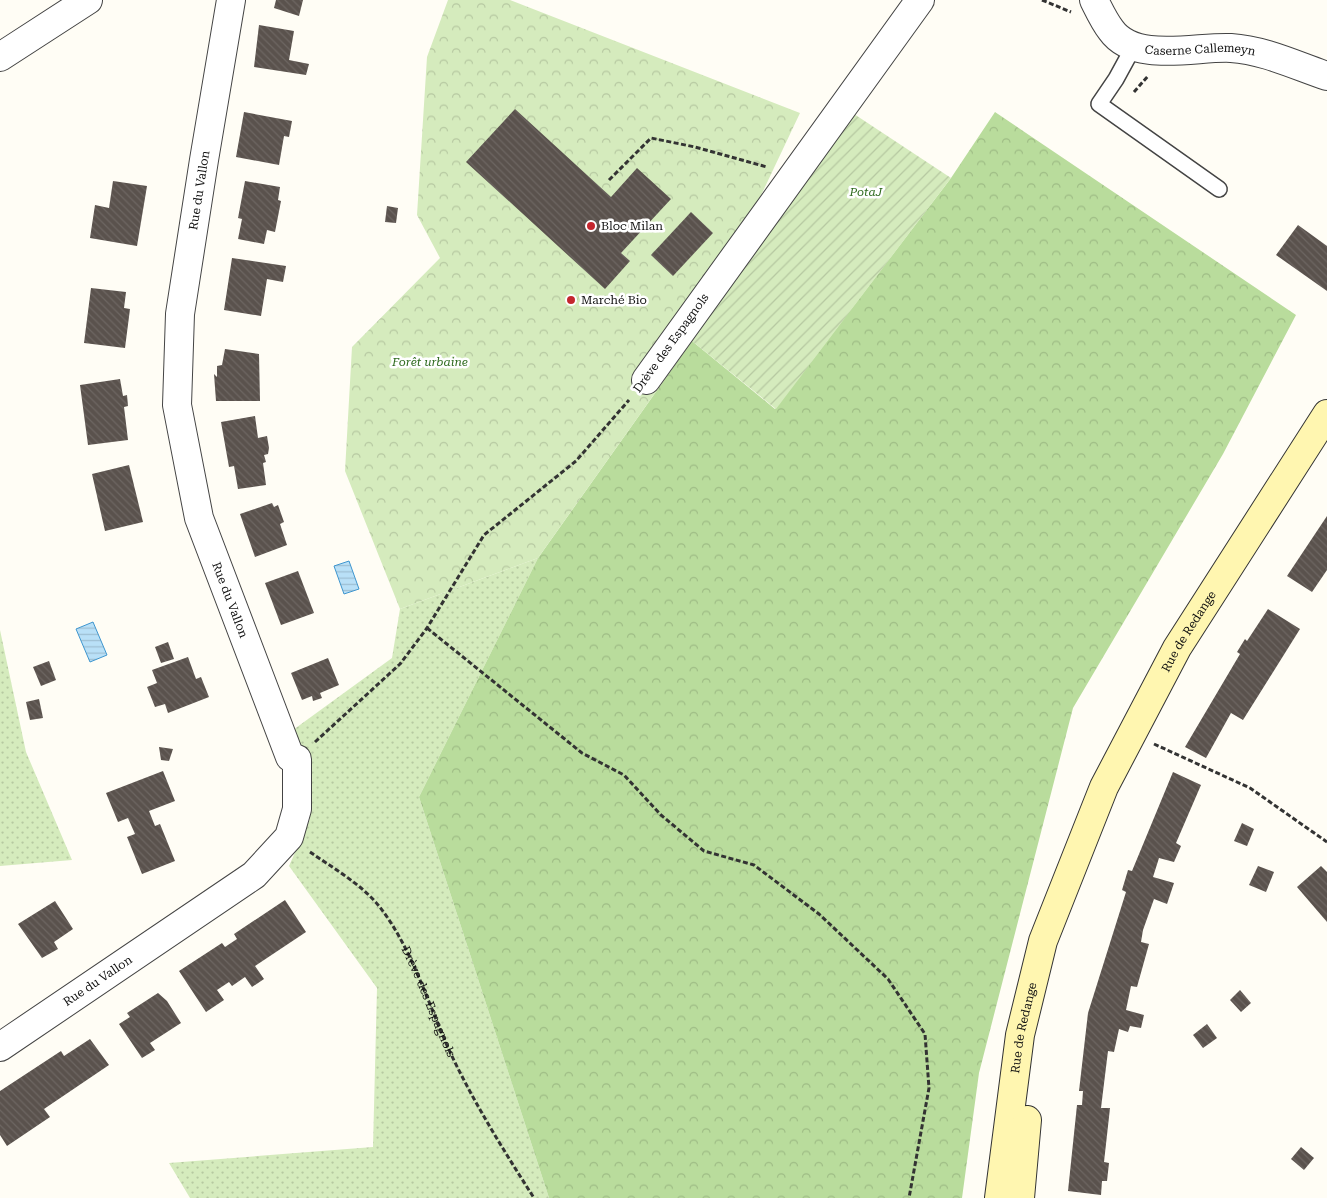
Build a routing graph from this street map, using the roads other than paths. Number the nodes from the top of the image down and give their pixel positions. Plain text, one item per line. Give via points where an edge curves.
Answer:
1 (88, 0) edge
2 (232, 0) edge
3 (920, 0) edge
4 (1085, 7) edge
5 (1134, 46) junction
6 (0, 57) edge
7 (1327, 76) edge
8 (1219, 189) dead end
9 (646, 380) road end
10 (1327, 414) edge
11 (1075, 862) junction
12 (0, 1047) edge
13 (999, 1198) edge
14 (1020, 1198) edge

1 - 6 street
2 - 12 street, Rue du Vallon via 180,314 177,405 199,518 290,757 297,759 298,809 289,837 254,875
3 - 9 street, Drève des Espagnols
4 - 5 street, Caserne Callemeyn via 1112,32
5 - 7 street, Caserne Callemeyn via 1168,52 1233,48
5 - 8 lane via 1098,104
10 - 11 main road, Rue de Redange via 1177,648 1104,788
11 - 13 main road, Rue de Redange via 1043,941 1020,1035
11 - 14 main road, Rue de Redange via 1046,976 1029,1094

